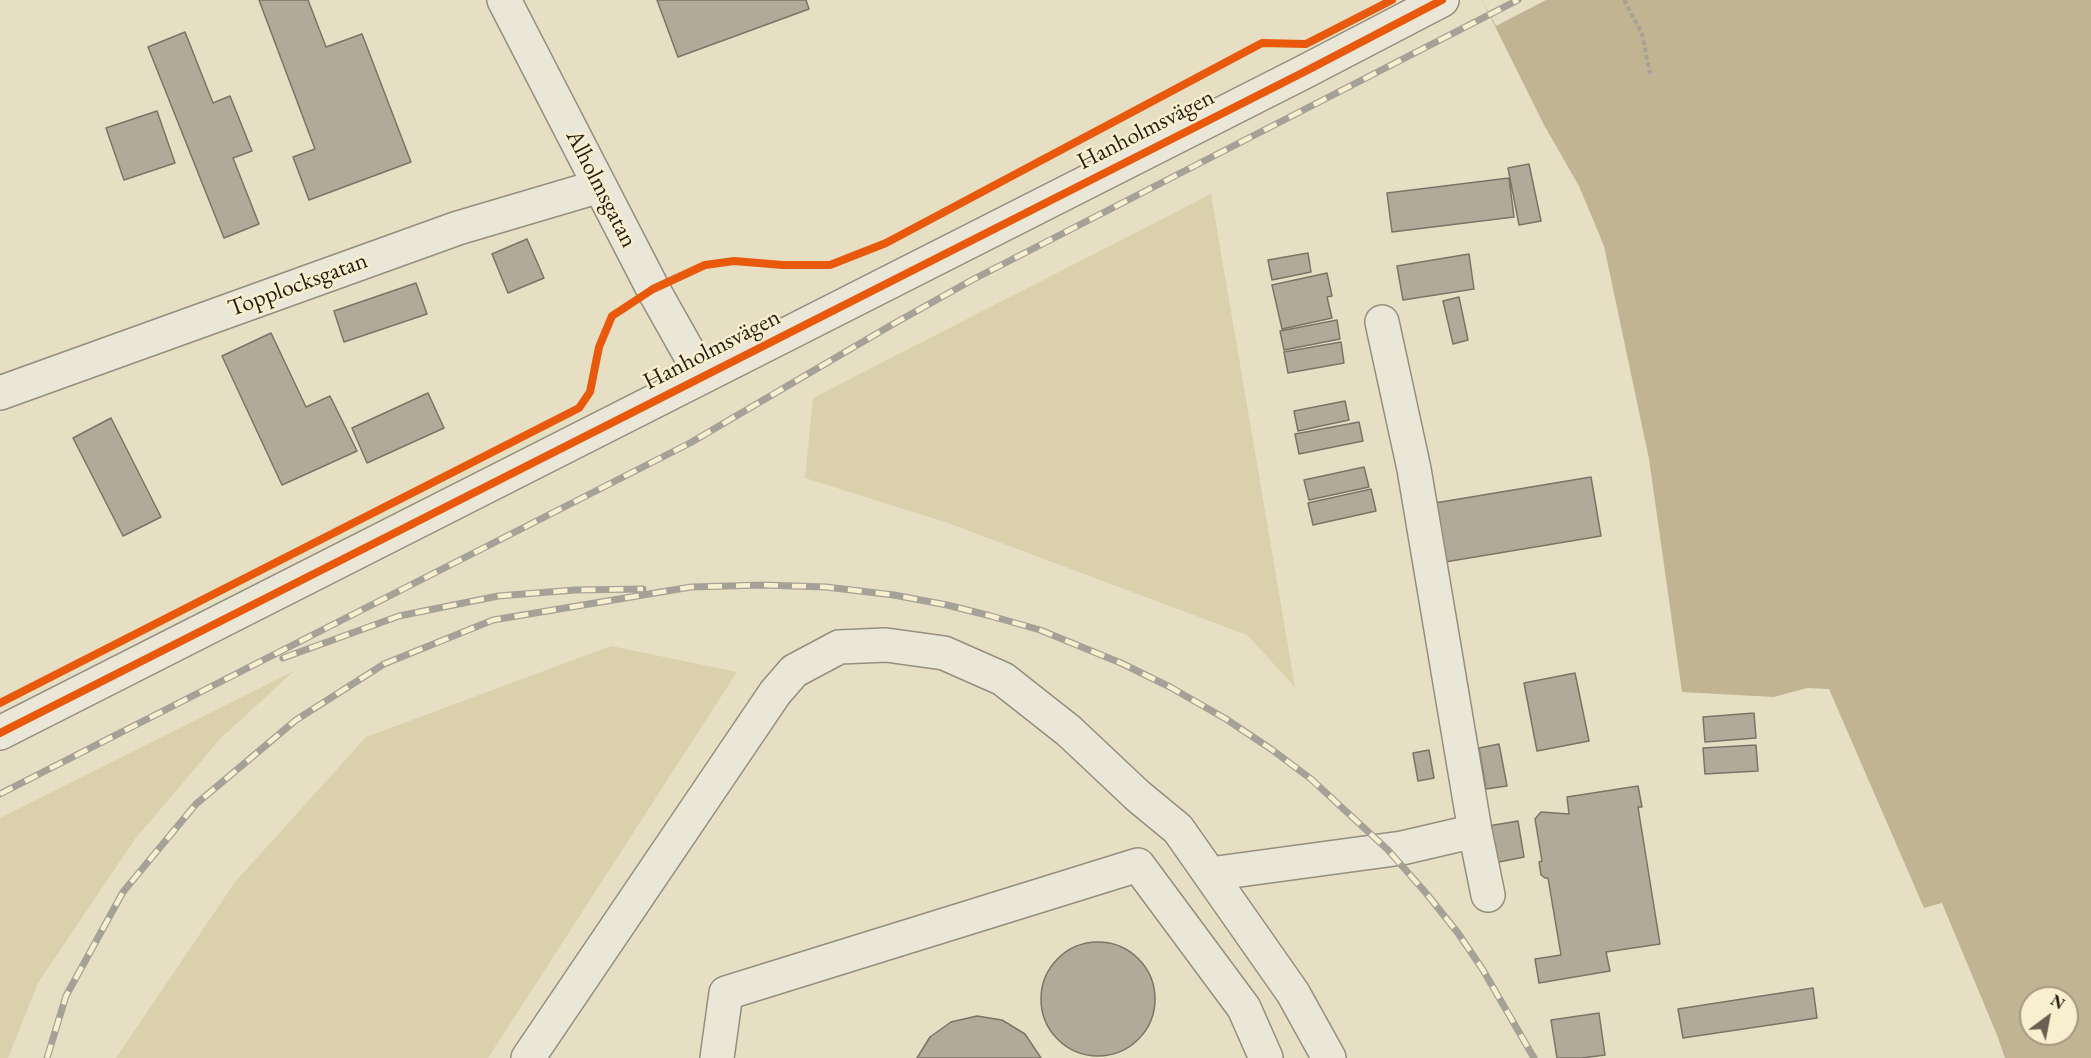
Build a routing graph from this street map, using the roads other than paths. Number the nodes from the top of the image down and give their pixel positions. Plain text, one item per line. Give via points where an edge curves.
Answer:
1 (504, 0) edge
2 (1442, 0) edge
3 (600, 186) junction
4 (1382, 322) dead end
5 (702, 376) junction
6 (0, 393) edge
7 (0, 733) edge
8 (1475, 831) junction
9 (1210, 874) junction
10 (1488, 895) dead end
11 (528, 1058) edge
12 (717, 1058) edge
13 (1266, 1058) edge
14 (1329, 1058) edge

1 - 3 street, Alholmsgatan
2 - 5 street, Hanholmsvägen
3 - 5 street, Alholmsgatan
3 - 6 street, Topplocksgatan via 458,228
4 - 8 street via 1414,469
5 - 7 street, Hanholmsvägen
8 - 9 street via 1402,848
8 - 10 street
9 - 11 street via 1178,830 1069,731 1003,679 944,653 886,645 839,647 794,671 775,693
9 - 14 street via 1293,993
12 - 13 street via 726,993 1138,866 1244,1008

